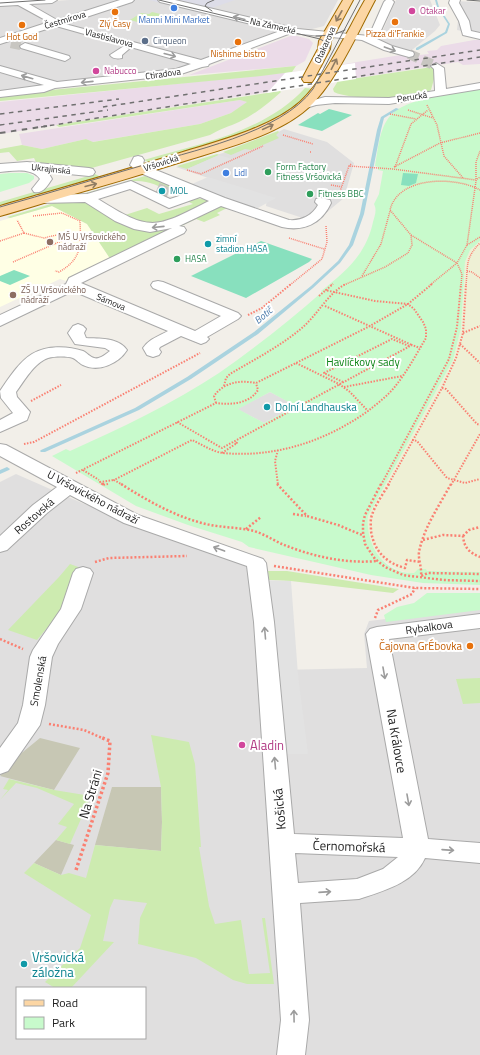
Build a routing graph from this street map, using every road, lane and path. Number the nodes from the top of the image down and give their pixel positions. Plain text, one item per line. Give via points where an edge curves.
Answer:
1 (10, 0) edge
2 (52, 0) edge
3 (130, 0) edge
4 (163, 0) edge
5 (348, 0) edge
6 (370, 0) edge
7 (455, 0) edge
8 (22, 1) edge
9 (0, 2) edge
10 (215, 2) dead end
11 (389, 2) dead end
12 (198, 8) junction
13 (58, 23) junction
14 (290, 30) junction
15 (328, 35) junction
16 (350, 36) junction
17 (480, 36) edge
18 (372, 40) junction
19 (4, 41) tunnel mouth
20 (25, 46) tunnel mouth
21 (409, 54) tunnel mouth
22 (65, 58) dead end
23 (204, 64) junction
24 (436, 66) dead end
25 (0, 69) edge
26 (53, 84) junction
27 (480, 86) edge
28 (300, 89) dead end
29 (441, 93) junction
30 (0, 94) edge
31 (312, 97) junction
32 (291, 99) dead end
33 (344, 99) junction
34 (393, 114) dead end
35 (416, 119) junction
36 (480, 133) edge
37 (279, 139) dead end
38 (440, 143) junction
39 (313, 144) dead end
40 (266, 145) dead end
41 (480, 151) edge
42 (232, 156) dead end
43 (237, 158) junction
44 (351, 164) dead end
45 (140, 165) junction
46 (13, 166) junction
47 (0, 168) edge
48 (394, 168) junction
49 (89, 172) junction
50 (211, 172) dead end
51 (197, 173) dead end
52 (201, 174) junction
53 (480, 177) edge
54 (463, 178) junction
55 (476, 180) junction
56 (131, 185) junction
57 (331, 185) dead end
58 (475, 186) junction
59 (342, 187) dead end
60 (480, 190) edge
61 (199, 193) junction
62 (39, 194) junction
63 (88, 198) junction
64 (0, 200) edge
65 (180, 200) junction
66 (220, 200) junction
67 (321, 202) dead end
68 (390, 210) junction
69 (0, 211) edge
70 (27, 217) dead end
71 (22, 219) dead end
72 (198, 221) dead end
73 (24, 233) junction
74 (80, 233) junction
75 (412, 235) junction
76 (286, 237) dead end
77 (480, 237) edge
78 (80, 238) junction
79 (0, 241) edge
80 (480, 243) edge
81 (467, 245) junction
82 (324, 249) dead end
83 (13, 262) dead end
84 (457, 263) junction
85 (55, 271) dead end
86 (467, 271) junction
87 (362, 276) junction
88 (480, 278) edge
89 (333, 284) dead end
90 (158, 285) dead end
91 (73, 286) junction
92 (325, 290) junction
93 (333, 293) junction
94 (319, 296) dead end
95 (408, 304) junction
96 (325, 306) junction
97 (0, 320) edge
98 (370, 326) junction
99 (480, 326) edge
100 (78, 330) dead end
101 (180, 331) junction
102 (463, 333) junction
103 (460, 344) junction
104 (411, 346) junction
105 (420, 348) junction
106 (153, 352) dead end
107 (296, 363) junction
108 (480, 363) edge
109 (403, 376) junction
110 (256, 383) junction
111 (343, 383) junction
112 (340, 384) junction
113 (61, 385) dead end
114 (224, 387) junction
115 (344, 387) junction
116 (442, 388) junction
117 (216, 403) junction
118 (17, 408) junction
119 (368, 411) junction
120 (178, 422) junction
121 (480, 425) edge
122 (0, 427) edge
123 (480, 434) edge
124 (412, 440) junction
125 (234, 442) junction
126 (0, 449) edge
127 (278, 450) junction
128 (221, 453) junction
129 (82, 470) junction
130 (480, 479) edge
131 (99, 480) dead end
132 (114, 480) junction
133 (454, 480) junction
134 (68, 481) junction
135 (108, 484) dead end
136 (293, 514) dead end
137 (307, 516) junction
138 (261, 517) dead end
139 (480, 527) edge
140 (8, 529) edge
141 (246, 529) junction
142 (362, 535) junction
143 (463, 536) junction
144 (422, 540) junction
145 (0, 546) edge
146 (211, 546) junction
147 (480, 557) edge
148 (100, 560) dead end
149 (377, 561) junction
150 (421, 562) junction
151 (256, 563) joint
152 (289, 568) dead end
153 (83, 573) dead end
154 (480, 574) edge
155 (421, 576) junction
156 (480, 581) edge
157 (416, 588) junction
158 (480, 589) edge
159 (480, 621) edge
160 (377, 634) junction
161 (0, 639) edge
162 (41, 657) junction
163 (24, 733) junction
164 (0, 765) edge
165 (282, 843) junction
166 (417, 848) junction
167 (480, 853) edge
168 (76, 870) dead end
169 (286, 894) junction
170 (290, 1055) edge

1 - 9 street
2 - 8 street
3 - 13 street, Čestmírova
4 - 12 street, Na Zámecké
5 -> 15 main road, Otakarova
6 - 16 main road, Otakarova
7 - 17 street via 466,33
8 - 9 street
8 - 13 street, Vlastislavova via 22,4
10 - 12 street
11 - 18 street
14 -> 12 street, Na Zámecké
13 - 19 street, Čestmírova
13 -> 23 street, Vlastislavova
14 - 15 street, Na Zámecké
14 - 23 street, Ctiradova
15 - 16 street, Na Zámecké
15 - 28 main road, Otakarova via 316,67
16 - 18 street, Otakarova
31 -> 16 main road, Otakarova
18 -> 21 street, Otakarova
20 - 22 street
23 -> 26 street, Ctiradova via 178,72
24 - 29 street via 439,68
26 -> 25 street
26 - 30 street via 44,89
27 - 29 street, Perucká
29 - 33 street, Perucká via 386,101
31 - 33 street, Perucká via 328,94
31 - 33 street, Perucká via 316,101
45 -> 31 main road, Vršovická via 253,134 281,120
32 - 45 main road, Vršovická via 273,112 237,129
34 - 35 path
35 - 38 path via 428,110 437,125
35 - 48 path via 411,124
36 - 38 path
37 - 39 path via 285,136
38 - 48 path
38 - 54 path via 447,161
40 - 43 path
41 - 55 path via 476,162
42 - 43 path
43 - 52 path
44 - 48 path via 349,166
45 - 49 main road, Vršovická
45 - 61 street
62 -> 45 main road, Vršovická via 96,184
46 - 47 street, Ukrajinská
46 - 49 street, Ukrajinská
46 - 62 street, Ukrajinská via 42,172 46,179
48 - 54 path
49 - 62 main road, Vršovická
50 - 52 path
51 - 52 path
53 - 55 path
54 - 55 path
55 - 58 path
56 - 63 street
56 - 65 street via 145,184
56 - 65 street via 169,204
57 - 59 path
58 - 60 path
58 - 68 path via 448,181 423,183 397,195
58 - 81 path
61 - 65 street
61 - 66 street
62 - 63 street
62 - 64 main road, Vršovická
62 - 69 main road, Vršovická
66 -> 63 street via 171,224 149,228 132,224
66 - 67 street via 287,224 298,225 317,216 325,203
68 - 75 path
68 - 87 path via 380,244
70 - 74 path via 62,213 80,221
71 - 73 path via 17,220
72 - 91 street via 74,281
73 - 74 path via 44,238
73 - 79 path
74 - 78 path
75 - 84 path
75 - 87 path via 412,245 401,259
76 - 82 path
77 - 81 path
78 - 83 path via 66,239
78 - 85 path via 76,258 68,268
80 - 86 path via 468,258
81 - 84 path
84 - 95 path
84 - 142 path via 462,274 457,327 449,359 365,515
86 - 88 path
86 - 102 path
87 - 93 path
89 - 92 path
90 - 101 street, Sámova via 233,316 198,338
91 - 97 street
91 - 101 street, Sámova
92 - 93 path
92 - 94 path
93 - 95 path
93 - 96 path
95 - 98 path
95 - 105 path via 426,329 426,338
96 - 98 path
96 - 114 path via 282,344 230,374
98 - 104 path
98 - 107 path
99 - 102 path
100 - 118 street via 76,332 80,341 113,345 119,350 117,354 104,361 95,362 66,352 36,358 8,391 8,398
101 - 106 street via 155,344 151,348
102 - 103 path
103 - 108 path
103 - 116 path
104 - 105 path
104 - 111 path
104 - 111 path via 392,339 324,373
105 - 109 path
107 - 110 path
107 - 112 path
109 - 115 path
109 - 119 path via 390,393
110 - 114 path via 237,382
110 - 117 path via 258,390 249,398 237,403
111 - 112 path
112 - 115 path
112 - 125 path
113 - 118 path
114 - 117 path via 214,396
115 - 119 path
116 - 121 path via 446,389
116 - 124 path
117 - 120 path
118 - 122 street via 22,412 21,416
119 - 127 path via 316,440
120 - 125 path via 222,448
120 - 129 path
123 - 133 path
124 - 133 path via 417,441 447,478
124 - 150 path via 373,511 370,526 374,545 389,563 405,568 408,560
125 - 128 path via 237,444
126 - 134 street, U Vršovického nádraží
127 - 128 path
127 - 137 path via 275,461 278,484
128 - 132 path via 192,440
129 - 131 path
129 - 134 path
130 - 133 path via 465,483
132 - 135 path via 100,482 103,485
132 - 141 path via 176,515 211,526
133 - 144 path
134 - 140 street, Rostovská via 40,509
134 - 146 street, U Vršovického nádraží via 131,519
136 - 137 path
137 - 142 path
138 - 141 path
139 - 143 path via 469,530
140 - 145 street, Rostovská
141 - 149 path via 290,547 317,554 361,562
142 - 149 path
143 - 144 path
143 - 147 path via 465,548
144 - 150 path via 419,553
146 - 148 path via 194,556
151 -> 146 street, U Vršovického nádraží
149 - 155 path via 390,570 408,576
150 - 155 path
165 -> 151 street, Košická via 264,622
152 - 157 path
153 - 162 street, Smolenská via 71,609 47,643
154 - 155 path via 428,573
155 - 156 path via 429,580
157 - 158 path
157 - 160 path via 412,594 378,610 372,626
159 - 160 street, Rybalkova
160 -> 166 street, Na Královce
161 - 162 path
162 - 163 street, Smolenská via 34,705 29,725
163 - 164 street, Smolenská
163 - 168 path, Na Stráni via 33,734 48,724 84,730 110,741 108,773
165 - 166 street, Černomořská
165 - 169 street, Košická
166 -> 167 street, Černomořská
169 -> 166 street via 359,889 392,876 411,862
170 -> 169 street, Košická via 295,1020

